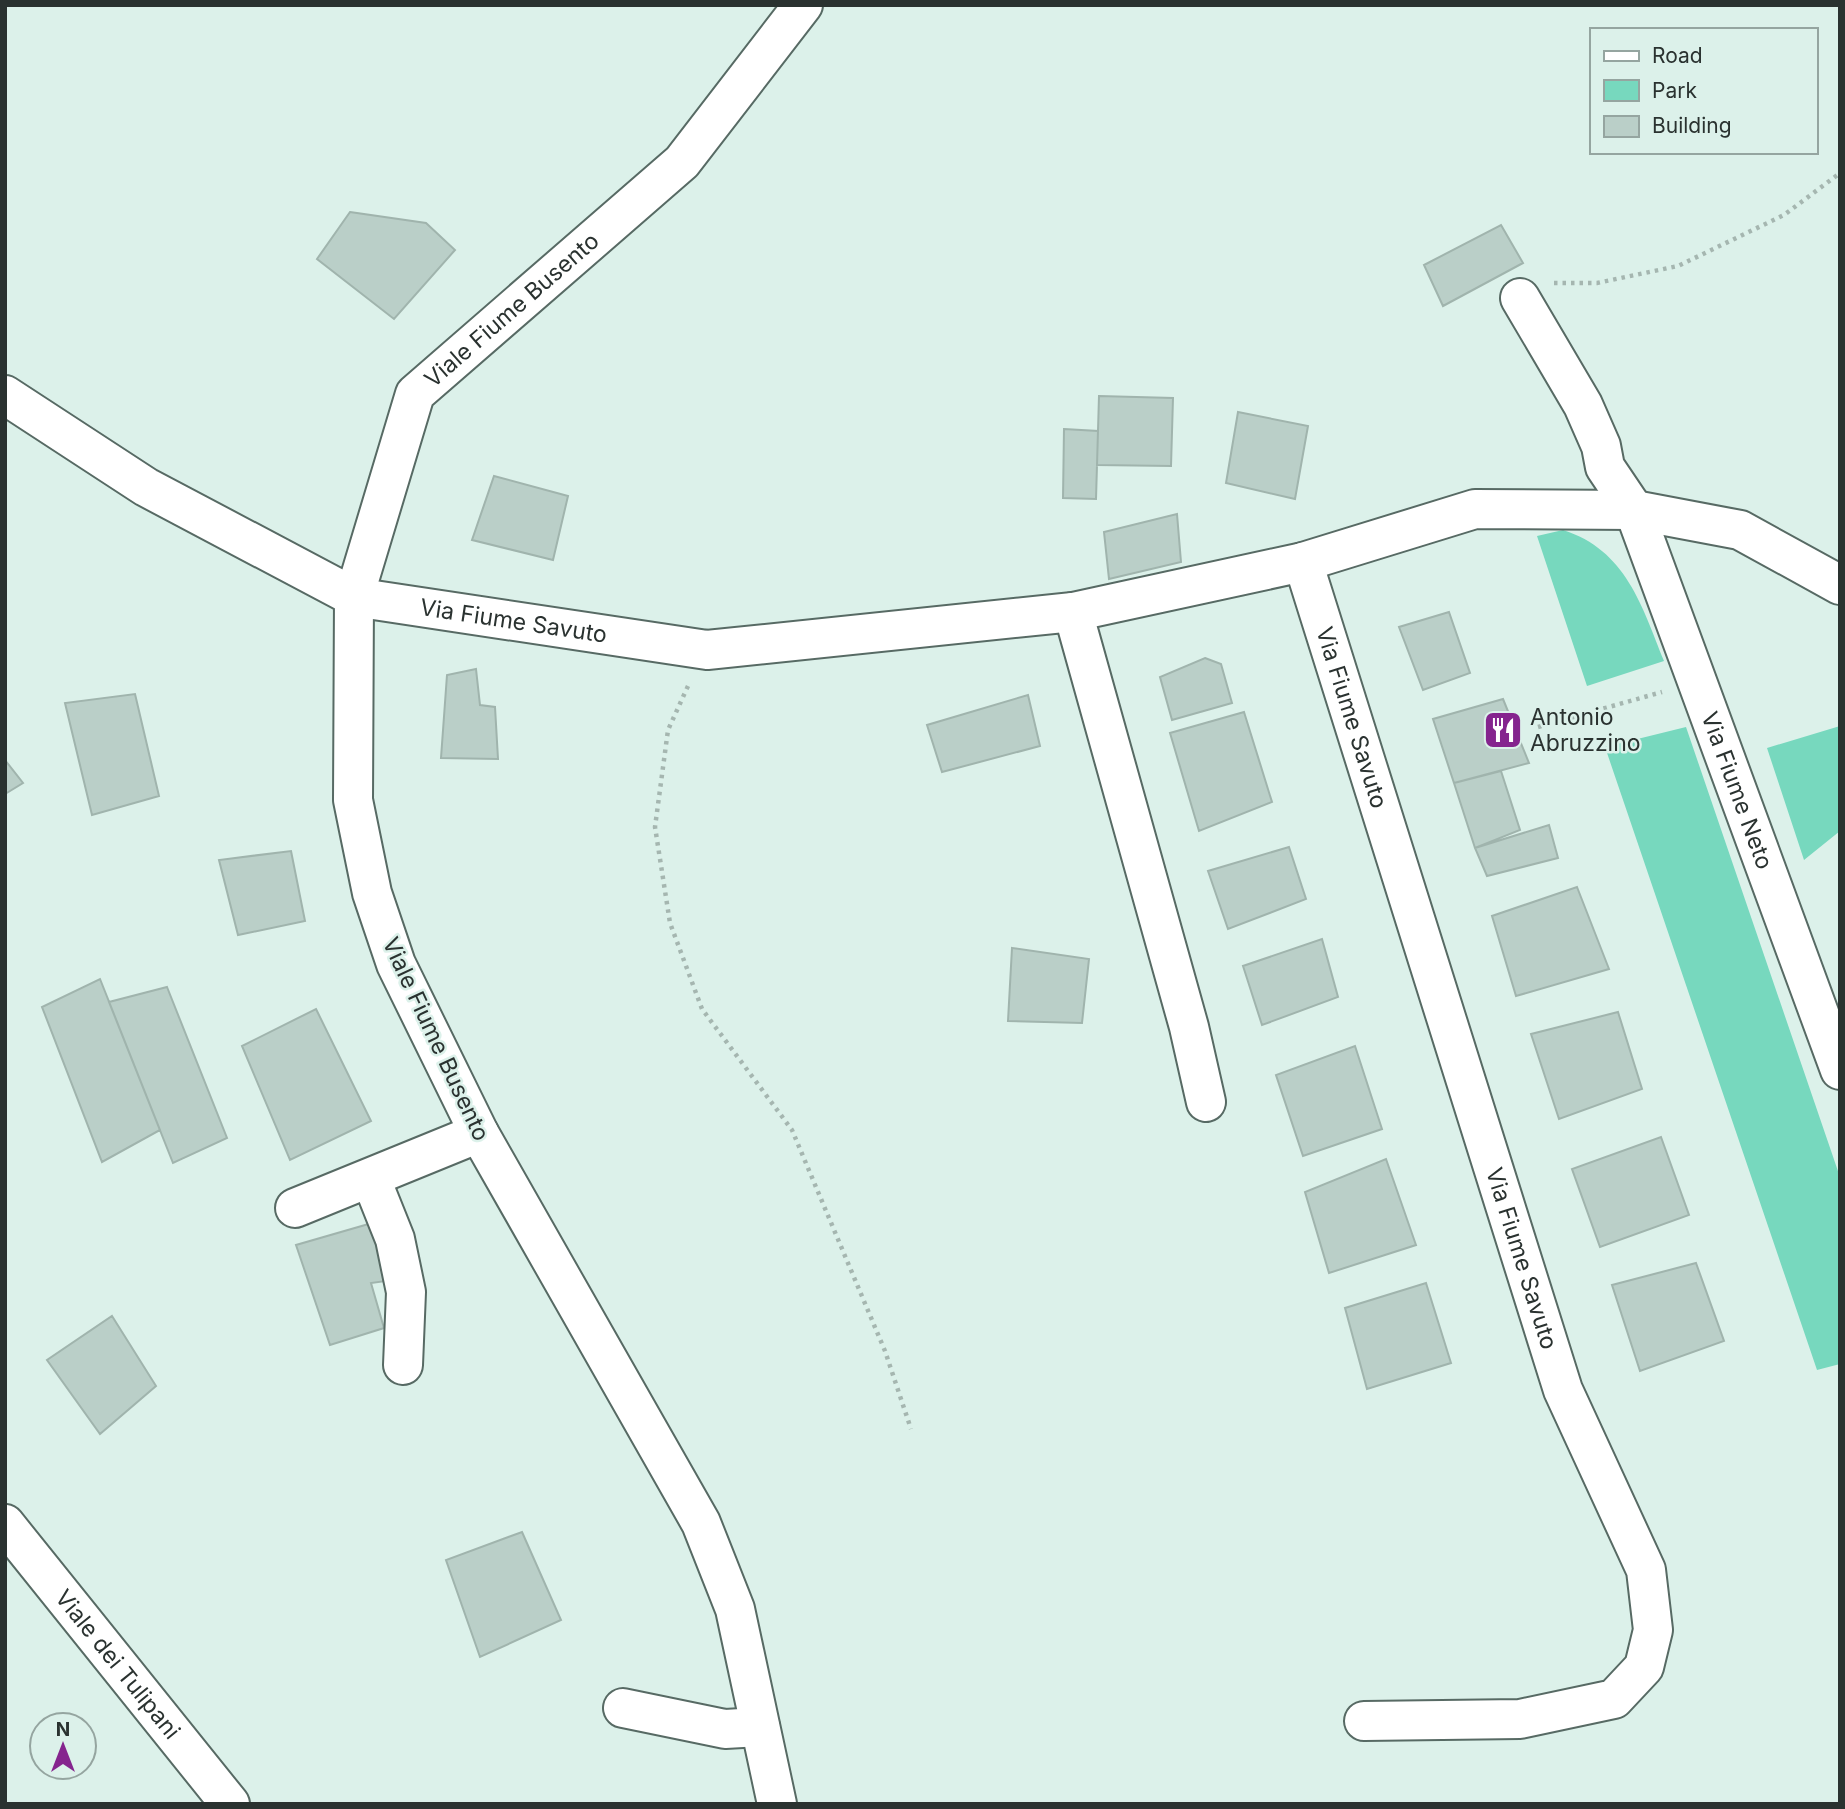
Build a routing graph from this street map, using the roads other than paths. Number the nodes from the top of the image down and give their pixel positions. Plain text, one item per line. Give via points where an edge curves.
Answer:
1 (803, 5) edge
2 (1520, 298) road end
3 (5, 395) edge
4 (1634, 510) junction
5 (1303, 562) junction
6 (1840, 585) edge
7 (354, 597) junction
8 (1073, 612) junction
9 (1840, 1070) edge
10 (1206, 1102) dead end
11 (479, 1133) junction
12 (371, 1179) junction
13 (295, 1208) dead end
14 (403, 1365) dead end
15 (5, 1524) edge
16 (624, 1708) dead end
17 (1364, 1721) dead end
18 (760, 1727) junction
19 (230, 1804) edge
20 (777, 1804) edge

1 - 7 street, Viale Fiume Busento via 681,162 415,394
2 - 4 street, Via Fiume Neto via 1583,405 1605,467
3 - 7 street, Via Fiume Savuto via 146,487
4 - 5 street, Via Fiume Savuto via 1475,509
4 - 6 street, Via Fiume Savuto via 1740,530
4 - 9 street, Via Fiume Neto
5 - 8 street, Via Fiume Savuto
5 - 17 street, Via Fiume Savuto via 1563,1390 1646,1570 1653,1630 1644,1667 1614,1699 1520,1719
7 - 8 street, Via Fiume Savuto via 707,650
7 - 11 street, Viale Fiume Busento via 353,800 372,893 396,964
8 - 10 street
11 - 12 street
11 - 18 street, Viale Fiume Busento via 701,1523 735,1609
12 - 13 street
12 - 14 street via 395,1239 406,1292
15 - 19 street, Viale dei Tulipani
16 - 18 street via 725,1729
18 - 20 street, Viale Fiume Busento

